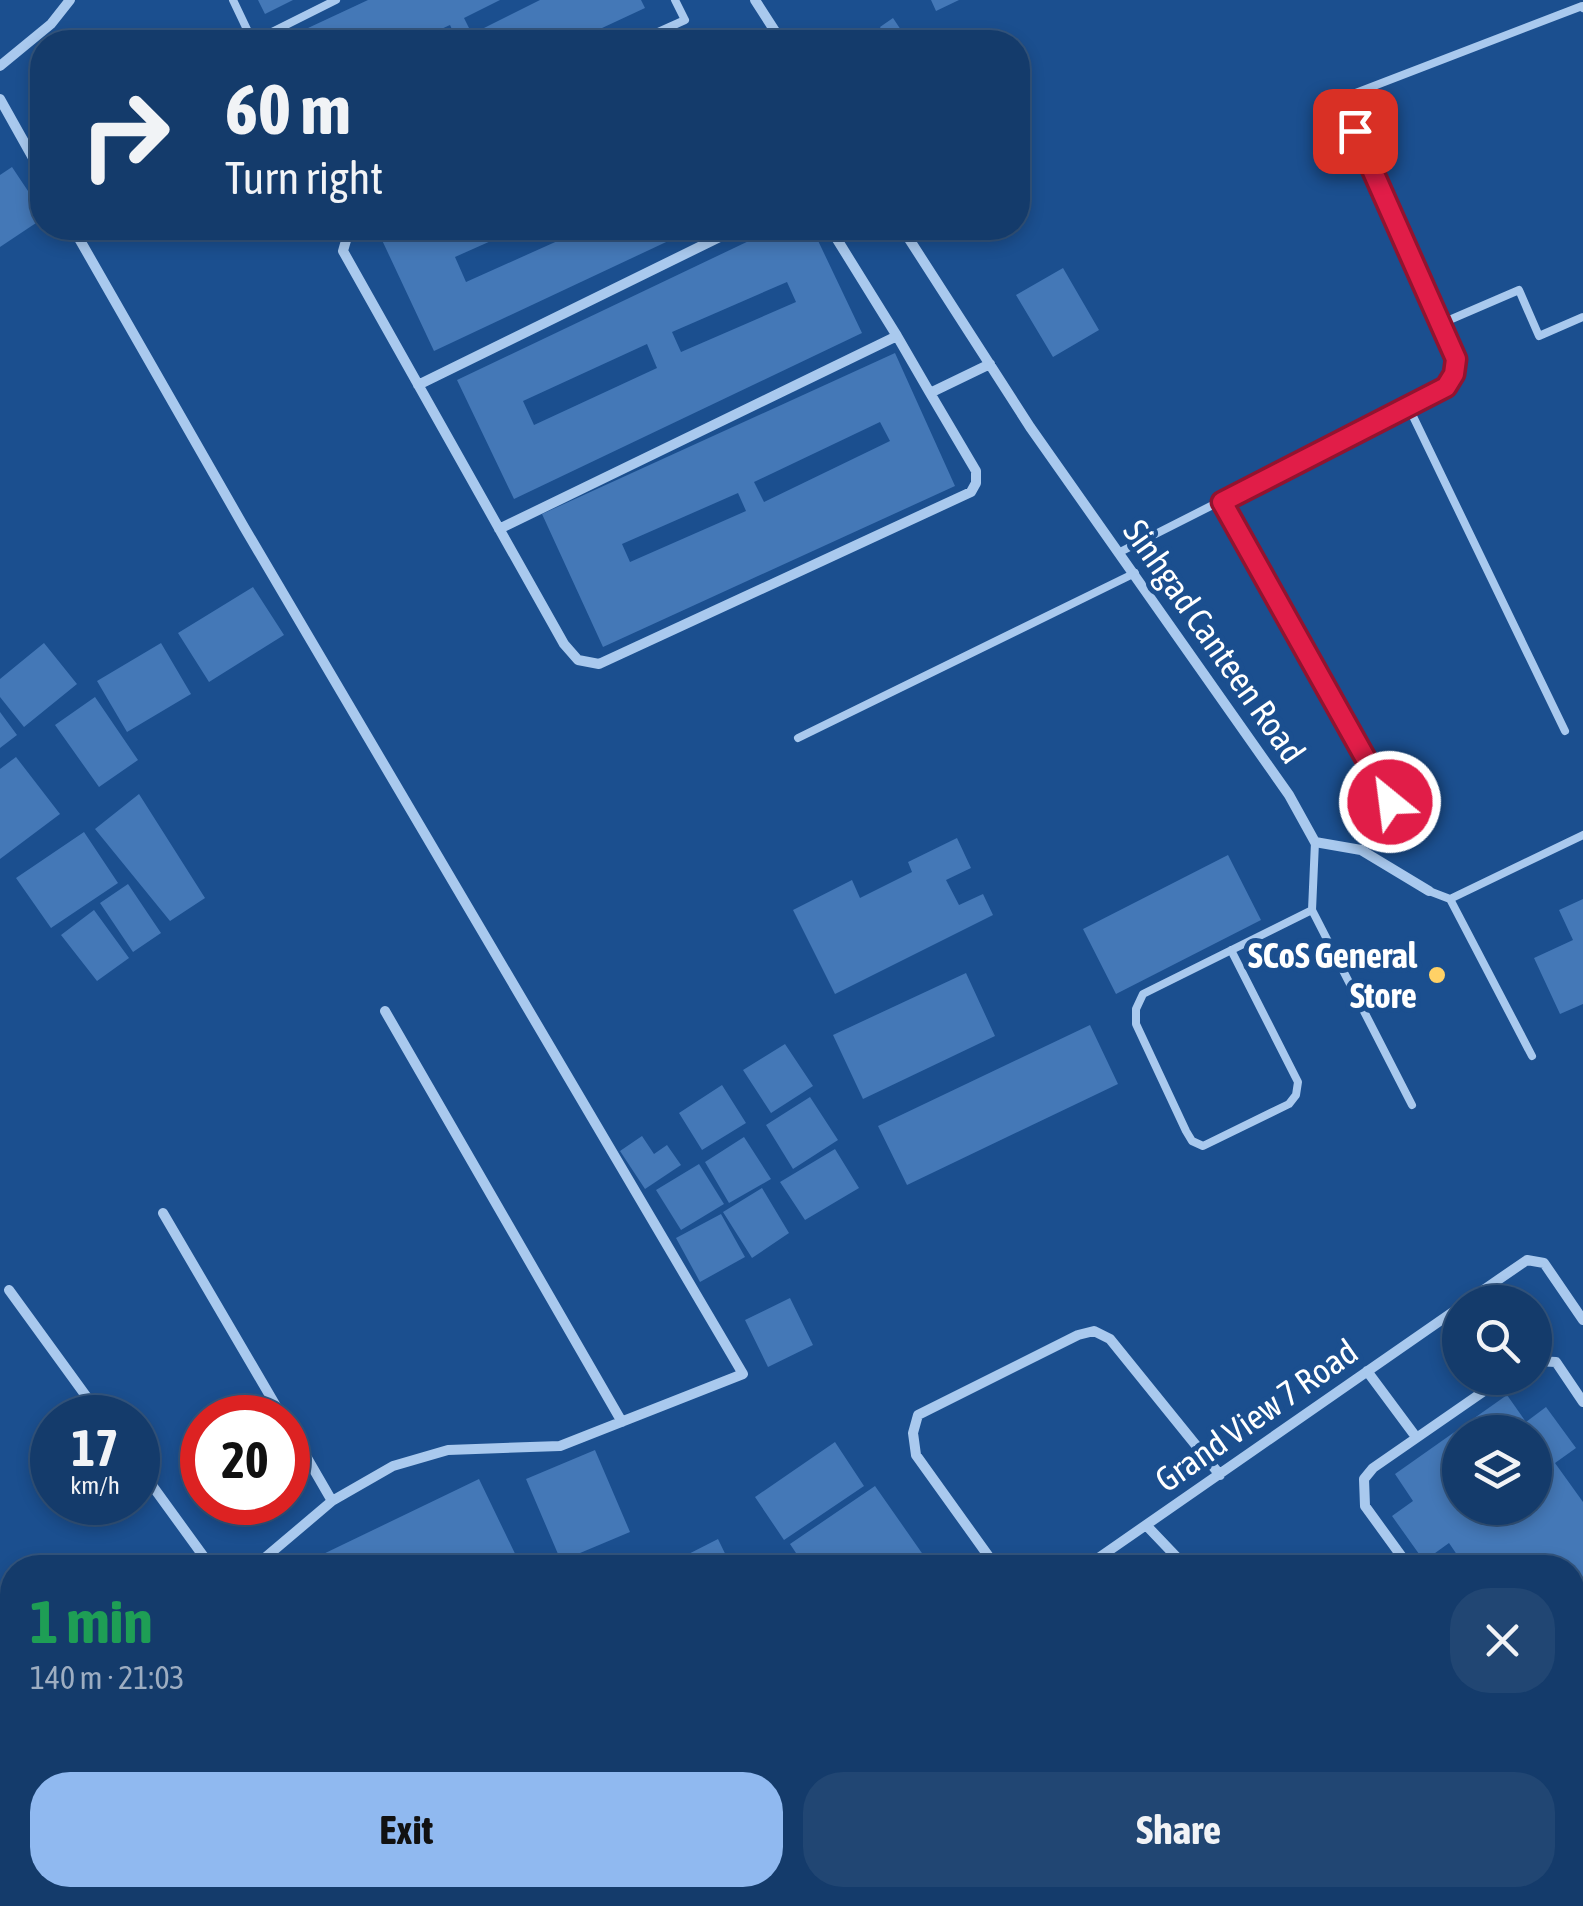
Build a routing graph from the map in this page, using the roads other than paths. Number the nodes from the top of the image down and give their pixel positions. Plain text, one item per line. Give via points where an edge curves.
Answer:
1 (70, 0) edge
2 (233, 0) edge
3 (336, 0) edge
4 (675, 0) edge
5 (755, 0) edge
6 (1583, 8) edge
7 (44, 30) edge
8 (247, 30) edge
9 (277, 30) edge
10 (662, 30) edge
11 (774, 30) edge
12 (30, 41) edge
13 (0, 66) edge
14 (0, 99) edge
15 (30, 153) edge
16 (80, 240) edge
17 (346, 240) edge
18 (714, 240) edge
19 (837, 240) edge
20 (910, 240) edge
21 (1583, 317) edge
22 (1440, 324) junction
23 (897, 336) junction
24 (990, 364) junction
25 (418, 385) junction
26 (930, 393) junction
27 (1409, 408) junction
28 (1222, 502) junction
29 (499, 530) junction
30 (1120, 552) junction
31 (1135, 573) junction
32 (1564, 731) dead end
33 (798, 738) dead end
34 (1390, 802) dead end
35 (1583, 834) edge
36 (1314, 842) junction
37 (1428, 890) joint
38 (1450, 898) junction
39 (1312, 910) junction
40 (1232, 950) junction
41 (384, 1011) dead end
42 (1532, 1056) dead end
43 (1412, 1105) dead end
44 (163, 1213) dead end
45 (1491, 1285) edge
46 (9, 1290) dead end
47 (1442, 1319) edge
48 (1583, 1320) edge
49 (1552, 1362) edge
50 (1367, 1371) junction
51 (85, 1395) edge
52 (270, 1395) edge
53 (1478, 1395) edge
54 (1583, 1402) edge
55 (622, 1422) junction
56 (1416, 1437) junction
57 (310, 1463) edge
58 (1220, 1475) junction
59 (160, 1496) edge
60 (332, 1500) junction
61 (1146, 1525) junction
62 (203, 1555) edge
63 (268, 1555) edge
64 (988, 1555) edge
65 (1103, 1555) edge
66 (1175, 1555) edge
67 (1401, 1555) edge

1 - 7 street
2 - 8 lane
3 - 9 lane
4 - 10 lane via 684,20
5 - 11 street
6 - 22 lane via 1340,99
12 - 13 street
14 - 15 street
16 - 55 street via 743,1374
17 - 25 street via 343,251
18 - 25 street
19 - 23 street
20 - 24 street, Sinhgad Canteen Road
21 - 22 lane via 1539,336 1519,290
22 - 27 lane via 1456,359 1454,374 1446,387
23 - 26 street
23 - 29 street
24 - 26 street
24 - 30 street, Sinhgad Canteen Road
25 - 29 street
26 - 29 street via 976,471 971,492 599,664 578,660 564,644
27 - 28 lane
27 - 32 lane
28 - 30 lane
28 - 34 lane
30 - 31 street, Sinhgad Canteen Road
31 - 33 lane
31 - 36 street, Sinhgad Canteen Road via 1290,795
35 - 38 lane
36 - 37 street via 1361,850
36 - 39 lane
37 - 38 lane
38 - 42 lane
39 - 40 lane
39 - 43 lane
40 - 40 lane via 1142,994 1136,1009 1136,1024 1186,1131 1203,1146 1288,1104 1298,1082
41 - 55 street
44 - 52 street
45 - 48 street, Grand View 7 Road via 1527,1260 1544,1263
46 - 51 street
47 - 50 street, Grand View 7 Road
49 - 54 street
50 - 56 street
50 - 58 street, Grand View 7 Road
53 - 56 street
55 - 60 street via 560,1446 448,1450 393,1466
56 - 67 street via 1374,1468 1362,1491 1365,1506
57 - 60 street
58 - 61 street, Grand View 7 Road
58 - 64 street via 1110,1339 1094,1331 1078,1334 918,1415 916,1455
59 - 62 street
60 - 63 street
61 - 65 street, Grand View 7 Road
61 - 66 street

